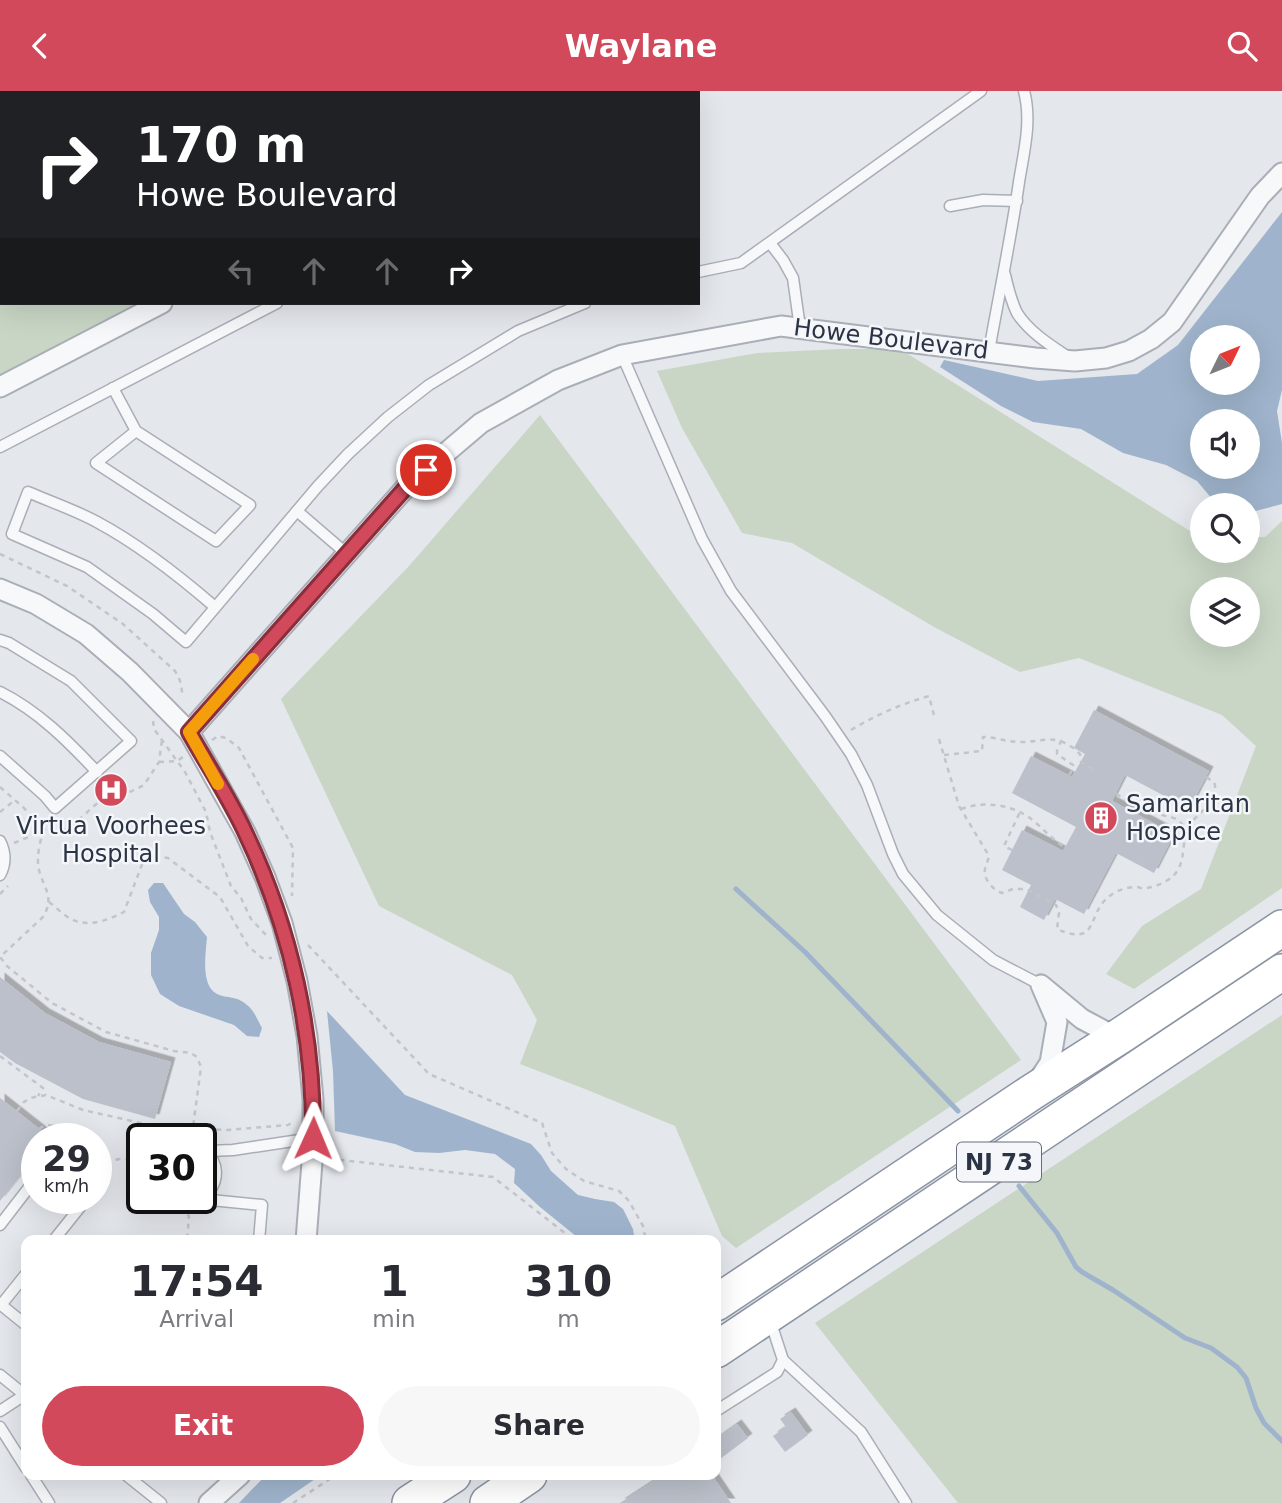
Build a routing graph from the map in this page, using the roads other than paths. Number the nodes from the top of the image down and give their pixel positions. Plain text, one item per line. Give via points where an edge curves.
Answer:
1 (981, 91) edge
2 (1024, 91) edge
3 (1282, 173) edge
4 (1017, 201) junction
5 (950, 206) dead end
6 (770, 243) junction
7 (1004, 271) junction
8 (700, 272) edge
9 (158, 305) edge
10 (273, 305) edge
11 (580, 305) edge
12 (800, 328) junction
13 (989, 351) junction
14 (622, 355) junction
15 (1075, 361) junction
16 (0, 387) edge
17 (113, 388) junction
18 (136, 431) junction
19 (0, 447) edge
20 (297, 511) junction
21 (347, 554) junction
22 (0, 589) edge
23 (215, 607) junction
24 (0, 640) edge
25 (0, 692) edge
26 (189, 732) junction
27 (0, 756) edge
28 (97, 772) junction
29 (0, 841) edge
30 (0, 875) edge
31 (1282, 928) edge
32 (1282, 972) edge
33 (1041, 985) junction
34 (1123, 1034) junction
35 (1032, 1092) junction
36 (321, 1144) junction
37 (217, 1149) edge
38 (21, 1198) edge
39 (217, 1201) edge
40 (75, 1214) edge
41 (0, 1225) edge
42 (58, 1235) edge
43 (260, 1235) edge
44 (307, 1235) edge
45 (21, 1280) edge
46 (721, 1300) edge
47 (0, 1305) edge
48 (768, 1316) junction
49 (21, 1321) edge
50 (721, 1347) edge
51 (783, 1360) junction
52 (0, 1375) edge
53 (21, 1391) edge
54 (21, 1398) edge
55 (721, 1409) edge
56 (0, 1411) edge
57 (0, 1427) edge
58 (21, 1460) edge
59 (34, 1480) edge
60 (132, 1480) edge
61 (446, 1480) edge
62 (522, 1480) edge
63 (231, 1481) edge
64 (49, 1503) edge
65 (161, 1503) edge
66 (209, 1503) edge
67 (411, 1503) edge
68 (488, 1503) edge
69 (906, 1503) edge

1 - 6 lane
2 - 4 lane via 1029,120
3 - 15 street, Howe Boulevard via 1171,322 1129,351
4 - 5 lane via 983,200
4 - 7 lane
6 - 8 lane via 741,263
6 - 12 lane via 793,278
7 - 13 lane
7 - 15 lane via 1022,319
9 - 16 street
10 - 17 lane
11 - 20 lane via 518,331 429,384 348,454
12 - 13 street, Howe Boulevard
12 - 14 street, Howe Boulevard via 781,326
13 - 15 street, Howe Boulevard
14 - 21 street, Howe Boulevard via 558,380 481,423 408,485
14 - 33 lane via 702,539 731,591 851,754 904,874 937,915 993,960
17 - 18 lane
17 - 19 lane
18 - 18 lane via 250,505 216,541 96,463
20 - 21 lane
20 - 23 lane
21 - 26 street, Howe Boulevard
22 - 26 street via 86,634
23 - 23 lane via 132,543 28,492 12,534 87,567 186,642
24 - 28 lane via 71,681 131,741
25 - 28 lane via 68,741
26 - 36 street via 245,832 282,923 307,1036
27 - 28 lane via 55,808
29 - 30 lane via 5,862
31 - 34 highway, NJ 73
32 - 48 highway, NJ 73
33 - 34 street via 1082,1019 1110,1034
33 - 35 street via 1057,1022 1050,1063
34 - 35 highway, NJ 73
35 - 46 highway, NJ 73
36 - 37 lane
36 - 44 street
38 - 41 lane
39 - 43 lane via 262,1205
40 - 42 lane
45 - 47 lane
47 - 49 lane
48 - 50 highway, NJ 73
48 - 51 lane
51 - 55 lane via 777,1372
51 - 69 lane via 861,1432
52 - 53 lane
54 - 56 lane
57 - 58 lane
59 - 64 lane
60 - 65 lane
61 - 67 highway
62 - 68 highway
63 - 66 street

